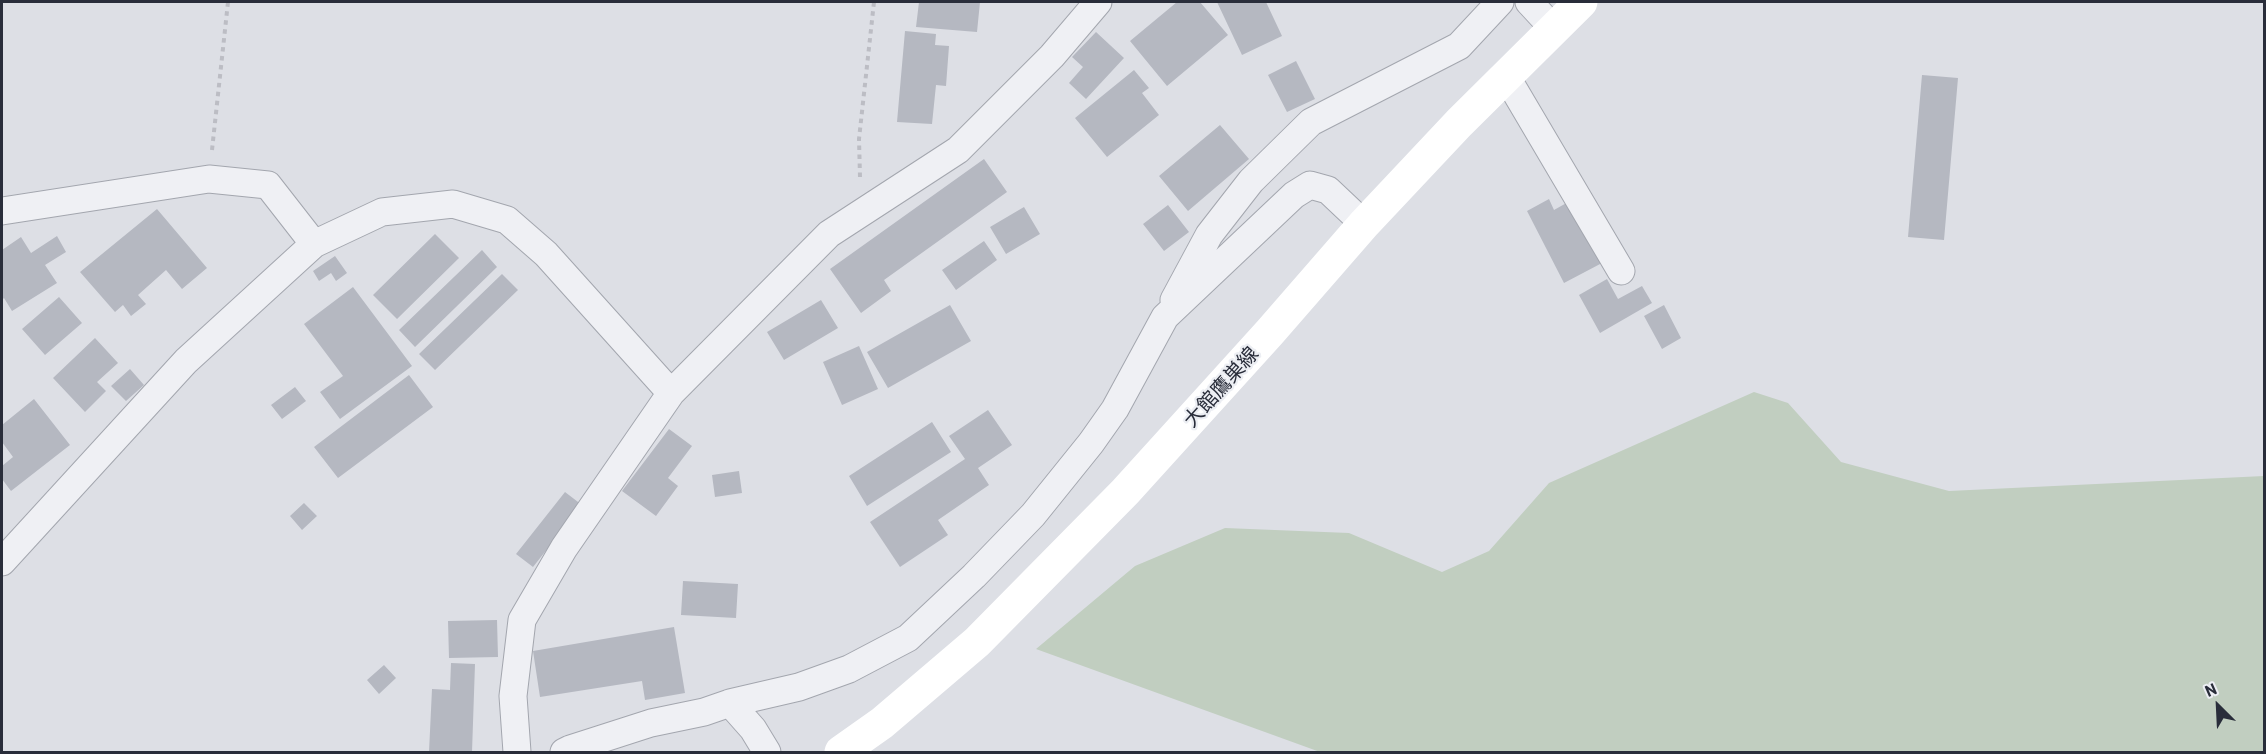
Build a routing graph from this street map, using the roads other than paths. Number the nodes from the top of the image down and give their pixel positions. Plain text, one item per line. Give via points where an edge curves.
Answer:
1 (1098, 2) edge
2 (1500, 2) edge
3 (1529, 2) edge
4 (1581, 2) edge
5 (1554, 29) junction
6 (1506, 76) junction
7 (2, 211) edge
8 (1364, 224) junction
9 (314, 244) junction
10 (1621, 271) dead end
11 (1165, 317) junction
12 (671, 393) junction
13 (2, 562) edge
14 (730, 703) junction
15 (517, 753) edge
16 (564, 753) edge
17 (767, 753) edge
18 (841, 753) edge

1 - 12 street via 1052,56 958,150 829,234
2 - 11 street via 1459,46 1311,122 1251,181 1209,235
3 - 5 street
4 - 5 main road, 大館鷹巣線
5 - 6 main road, 大館鷹巣線
6 - 8 main road, 大館鷹巣線
6 - 10 street
7 - 9 street via 209,179 268,185
8 - 11 street via 1328,190 1310,185 1294,195
8 - 18 main road, 大館鷹巣線 via 1125,492 1002,617 891,715
9 - 12 street via 382,212 453,204 507,220 546,254
9 - 13 street via 186,361
11 - 14 street via 1115,408 1041,506 908,638 849,669 799,687
12 - 15 street via 564,548 522,620 513,696
14 - 16 street via 651,723
14 - 17 street via 753,729

